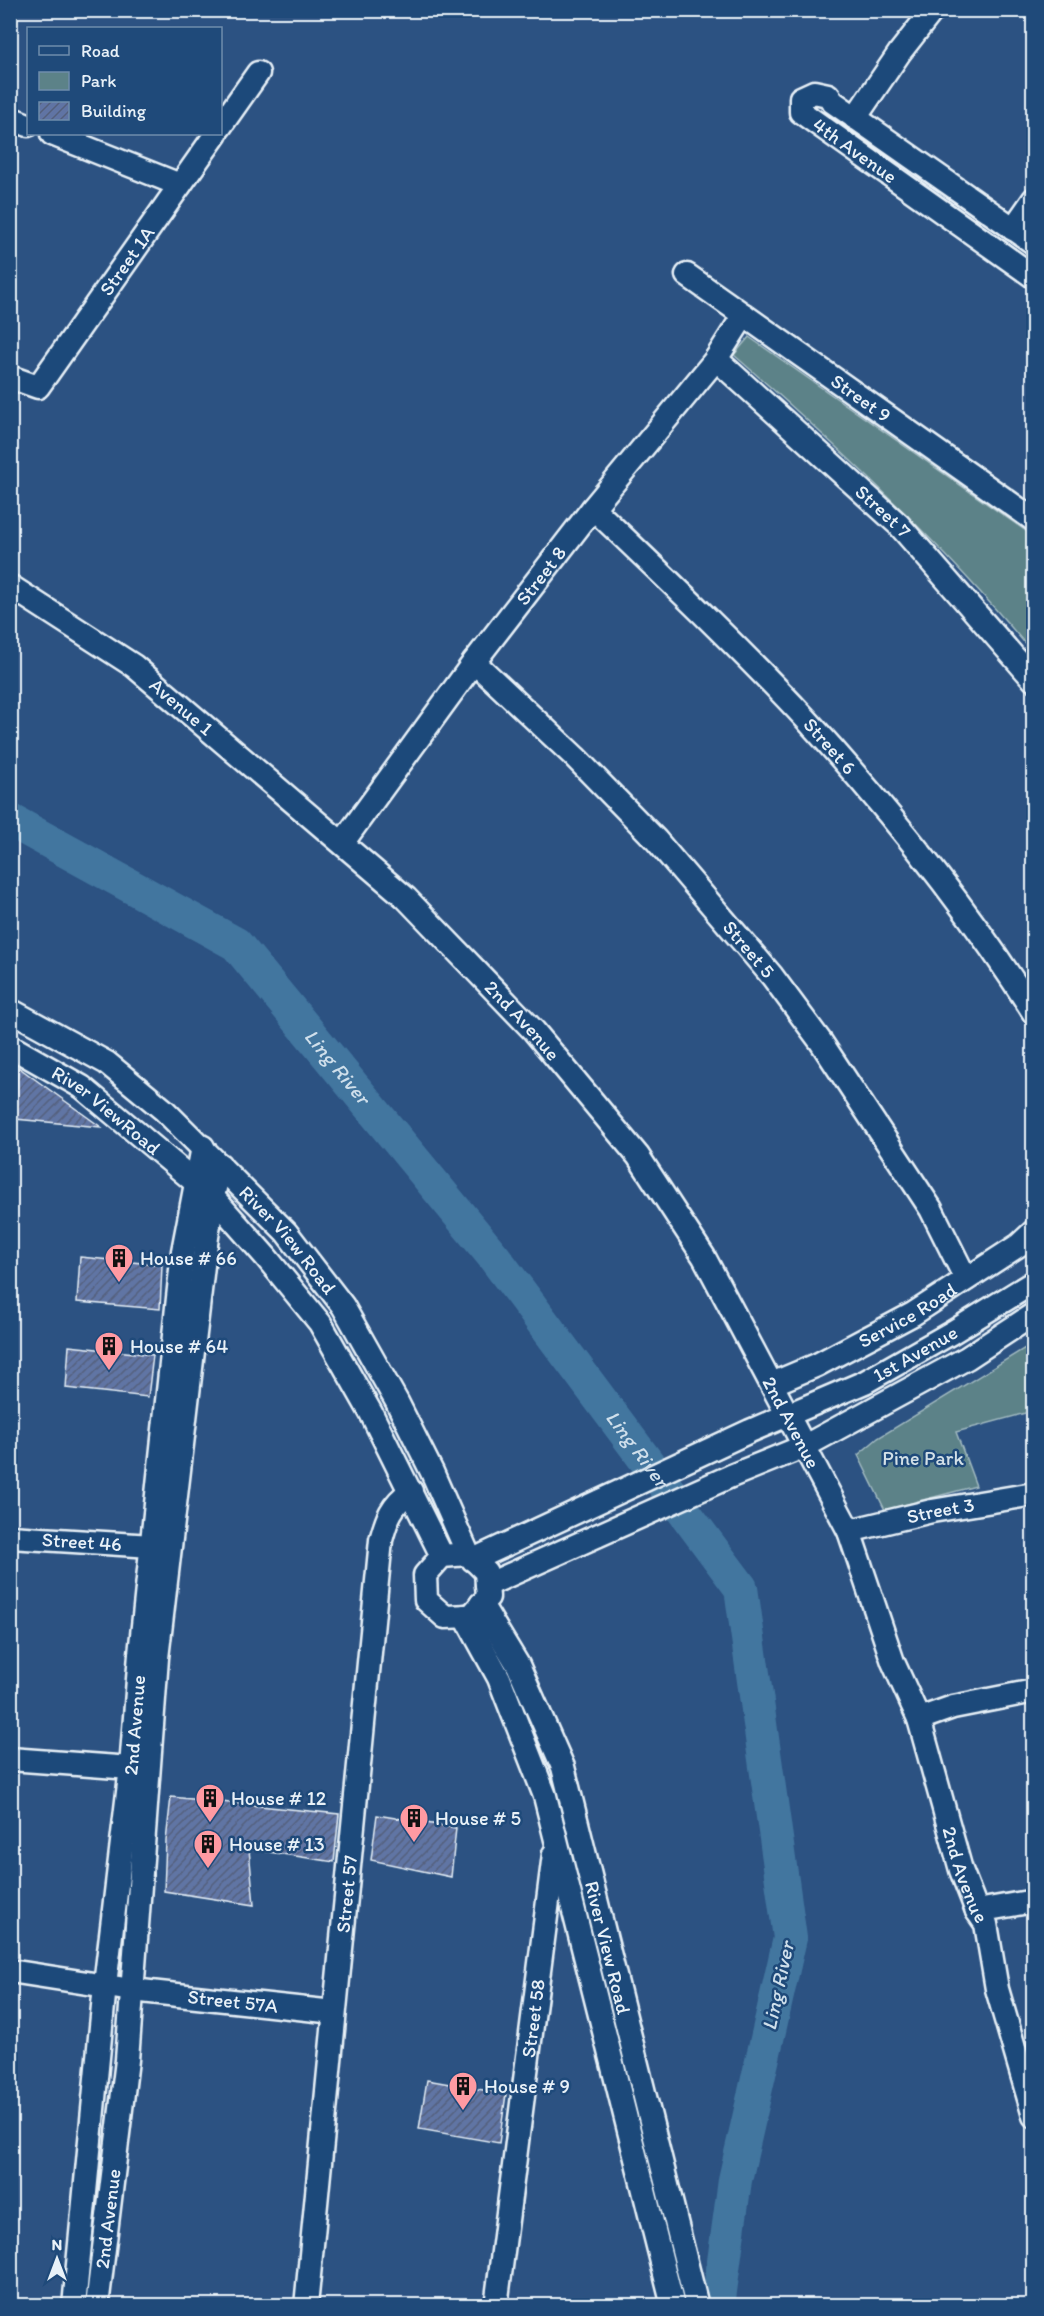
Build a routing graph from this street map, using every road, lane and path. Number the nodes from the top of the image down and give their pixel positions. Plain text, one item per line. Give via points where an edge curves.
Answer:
1 (933, 10) edge
2 (258, 73) dead end
3 (10, 118) edge
4 (855, 118) junction
5 (222, 124) edge
6 (27, 125) edge
7 (55, 135) edge
8 (215, 135) edge
9 (180, 185) junction
10 (1034, 199) edge
11 (1013, 229) junction
12 (1034, 243) edge
13 (687, 275) dead end
14 (1034, 277) edge
15 (744, 315) junction
16 (716, 359) junction
17 (10, 377) edge
18 (593, 508) junction
19 (1034, 520) edge
20 (10, 586) edge
21 (474, 662) junction
22 (1034, 680) edge
23 (342, 842) junction
24 (10, 1010) edge
25 (1034, 1013) edge
26 (10, 1046) edge
27 (203, 1147) junction
28 (220, 1165) junction
29 (194, 1182) junction
30 (213, 1197) junction
31 (1034, 1231) edge
32 (966, 1280) junction
33 (1034, 1282) edge
34 (1034, 1314) edge
35 (772, 1384) junction
36 (789, 1415) junction
37 (805, 1446) junction
38 (411, 1491) junction
39 (1034, 1494) edge
40 (849, 1531) junction
41 (10, 1537) edge
42 (152, 1546) junction
43 (478, 1555) junction
44 (442, 1556) junction
45 (485, 1595) junction
46 (1034, 1691) edge
47 (919, 1719) junction
48 (10, 1759) edge
49 (140, 1768) junction
50 (556, 1840) junction
51 (1034, 1901) edge
52 (977, 1911) junction
53 (10, 1971) edge
54 (105, 1985) junction
55 (132, 1990) junction
56 (334, 2012) junction
57 (1023, 2037) edge
58 (1034, 2116) edge
59 (74, 2306) edge
60 (97, 2306) edge
61 (306, 2306) edge
62 (496, 2306) edge
63 (673, 2306) edge
64 (697, 2306) edge

1 - 4 street
2 - 5 street
3 - 6 street
4 - 11 street, 4th Avenue
4 - 14 street, 4th Avenue via 828,95 814,92 801,98 801,112
7 - 9 street
8 - 9 street, Street 1A
9 - 17 street, Street 1A via 38,387
10 - 11 street
11 - 12 street, 4th Avenue
13 - 15 street, Street 9
15 - 16 street, Street 8
15 - 19 street, Street 9
16 - 18 street, Street 8
16 - 22 street, Street 7 via 899,525
18 - 21 street, Street 8
18 - 25 street, Street 6 via 804,717 868,789 935,873
20 - 23 street, Avenue 1 via 134,666
21 - 23 street, Street 8
21 - 32 street, Street 5 via 575,756 656,840 772,976 821,1042 931,1209
23 - 35 street, 2nd Avenue via 406,898 534,1031 638,1156 704,1257
24 - 27 street, River View Road via 107,1063
26 - 29 street, River ViewRoad via 82,1088
27 - 28 street, River View Road
27 - 29 street, 2nd Avenue
28 - 30 street, 2nd Avenue
28 - 43 street, River View Road via 286,1232 343,1306
29 - 30 street, River View Road
29 - 42 street, 2nd Avenue via 183,1251
30 - 38 street, River View Road via 320,1323
30 - 49 street, 2nd Avenue
31 - 32 street, Service Road
32 - 35 street, Service Road via 913,1314
33 - 36 street, 1st Avenue via 865,1382
34 - 37 street, 1st Avenue via 967,1358
35 - 36 street, 2nd Avenue
36 - 37 street, 2nd Avenue
36 - 43 street, 1st Avenue
37 - 40 street, 2nd Avenue
37 - 45 street, 1st Avenue via 731,1476
38 - 44 street, River View Road
38 - 56 street, Street 57 via 398,1500 381,1540
39 - 40 street, Street 3 via 932,1511
40 - 47 street, 2nd Avenue via 893,1662
41 - 42 street, Street 46
42 - 49 street, 2nd Avenue
43 - 44 street
43 - 45 street via 486,1572
44 - 45 street via 425,1575 426,1600 445,1617
45 - 50 street, River View Road via 499,1678 545,1796
45 - 64 street, River View Road via 562,1767
46 - 47 street via 953,1707
47 - 52 street, 2nd Avenue via 961,1870
48 - 49 street
49 - 54 street, 2nd Avenue
49 - 55 street, 2nd Avenue
50 - 62 street, Street 58
50 - 63 street, River View Road
51 - 52 street
52 - 57 street, 2nd Avenue via 986,1924 998,1989
53 - 54 street, Street 57A
54 - 55 street, Street 57A
54 - 59 street, 2nd Avenue
55 - 56 street, Street 57A
55 - 60 street, 2nd Avenue
56 - 61 street, Street 57
57 - 58 street, 2nd Avenue

